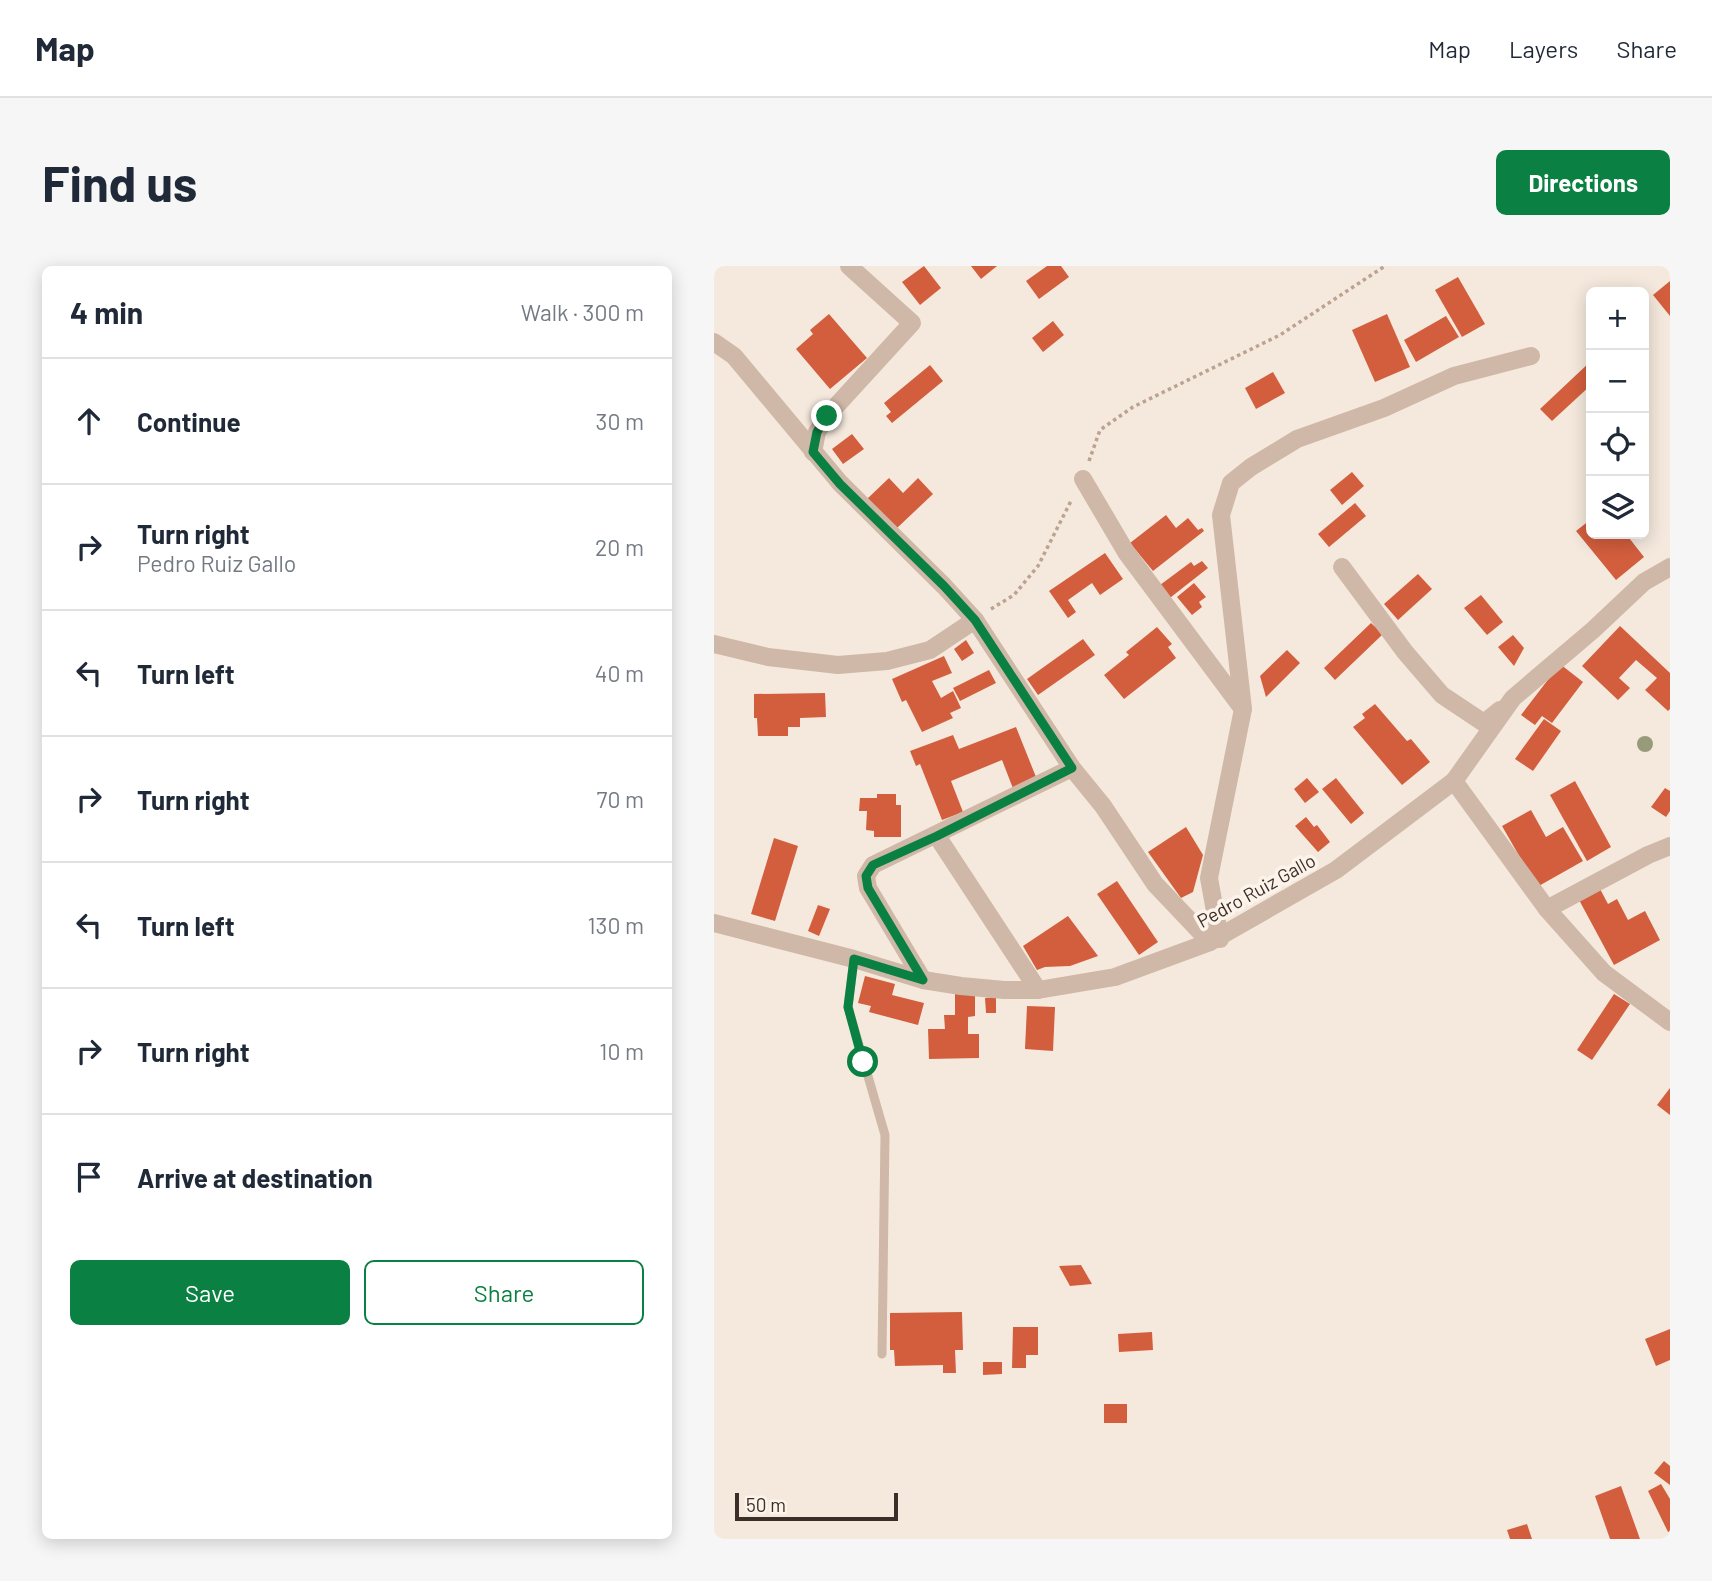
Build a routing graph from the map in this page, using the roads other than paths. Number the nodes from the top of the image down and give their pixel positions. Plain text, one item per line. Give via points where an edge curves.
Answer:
1 (849, 266) edge
2 (714, 342) edge
3 (1531, 356) dead end
4 (813, 452) junction
5 (1083, 479) road end
6 (1342, 567) dead end
7 (1670, 567) edge
8 (975, 620) junction
9 (714, 644) edge
10 (1513, 698) junction
11 (1243, 709) junction
12 (1072, 768) junction
13 (1454, 781) junction
14 (937, 836) junction
15 (1670, 846) edge
16 (1548, 909) junction
17 (714, 923) edge
18 (1215, 940) junction
19 (854, 959) junction
20 (923, 980) junction
21 (1038, 990) junction
22 (1670, 1022) edge
23 (882, 1354) dead end

1 - 4 street via 912,323 827,416 817,432
2 - 4 street via 734,356
3 - 11 street via 1454,376 1384,408 1297,439 1231,483 1221,515
4 - 8 street
5 - 11 street via 1126,552
6 - 10 street via 1442,695 1485,723
7 - 10 street, Pedro Ruiz Gallo via 1644,582
8 - 9 street via 930,650 887,661 838,664 768,657
8 - 12 street
10 - 13 street, Pedro Ruiz Gallo
11 - 18 street via 1209,878
12 - 14 street
12 - 18 street via 1155,884
13 - 16 street
13 - 18 street, Pedro Ruiz Gallo via 1335,870
14 - 20 street via 873,865 866,876 868,888
14 - 21 street
15 - 16 street
16 - 22 street via 1604,973
17 - 19 street, Pedro Ruiz Gallo
18 - 21 street, Pedro Ruiz Gallo via 1115,977
19 - 20 street, Pedro Ruiz Gallo
19 - 23 lane via 848,1007 885,1135
20 - 21 street, Pedro Ruiz Gallo

